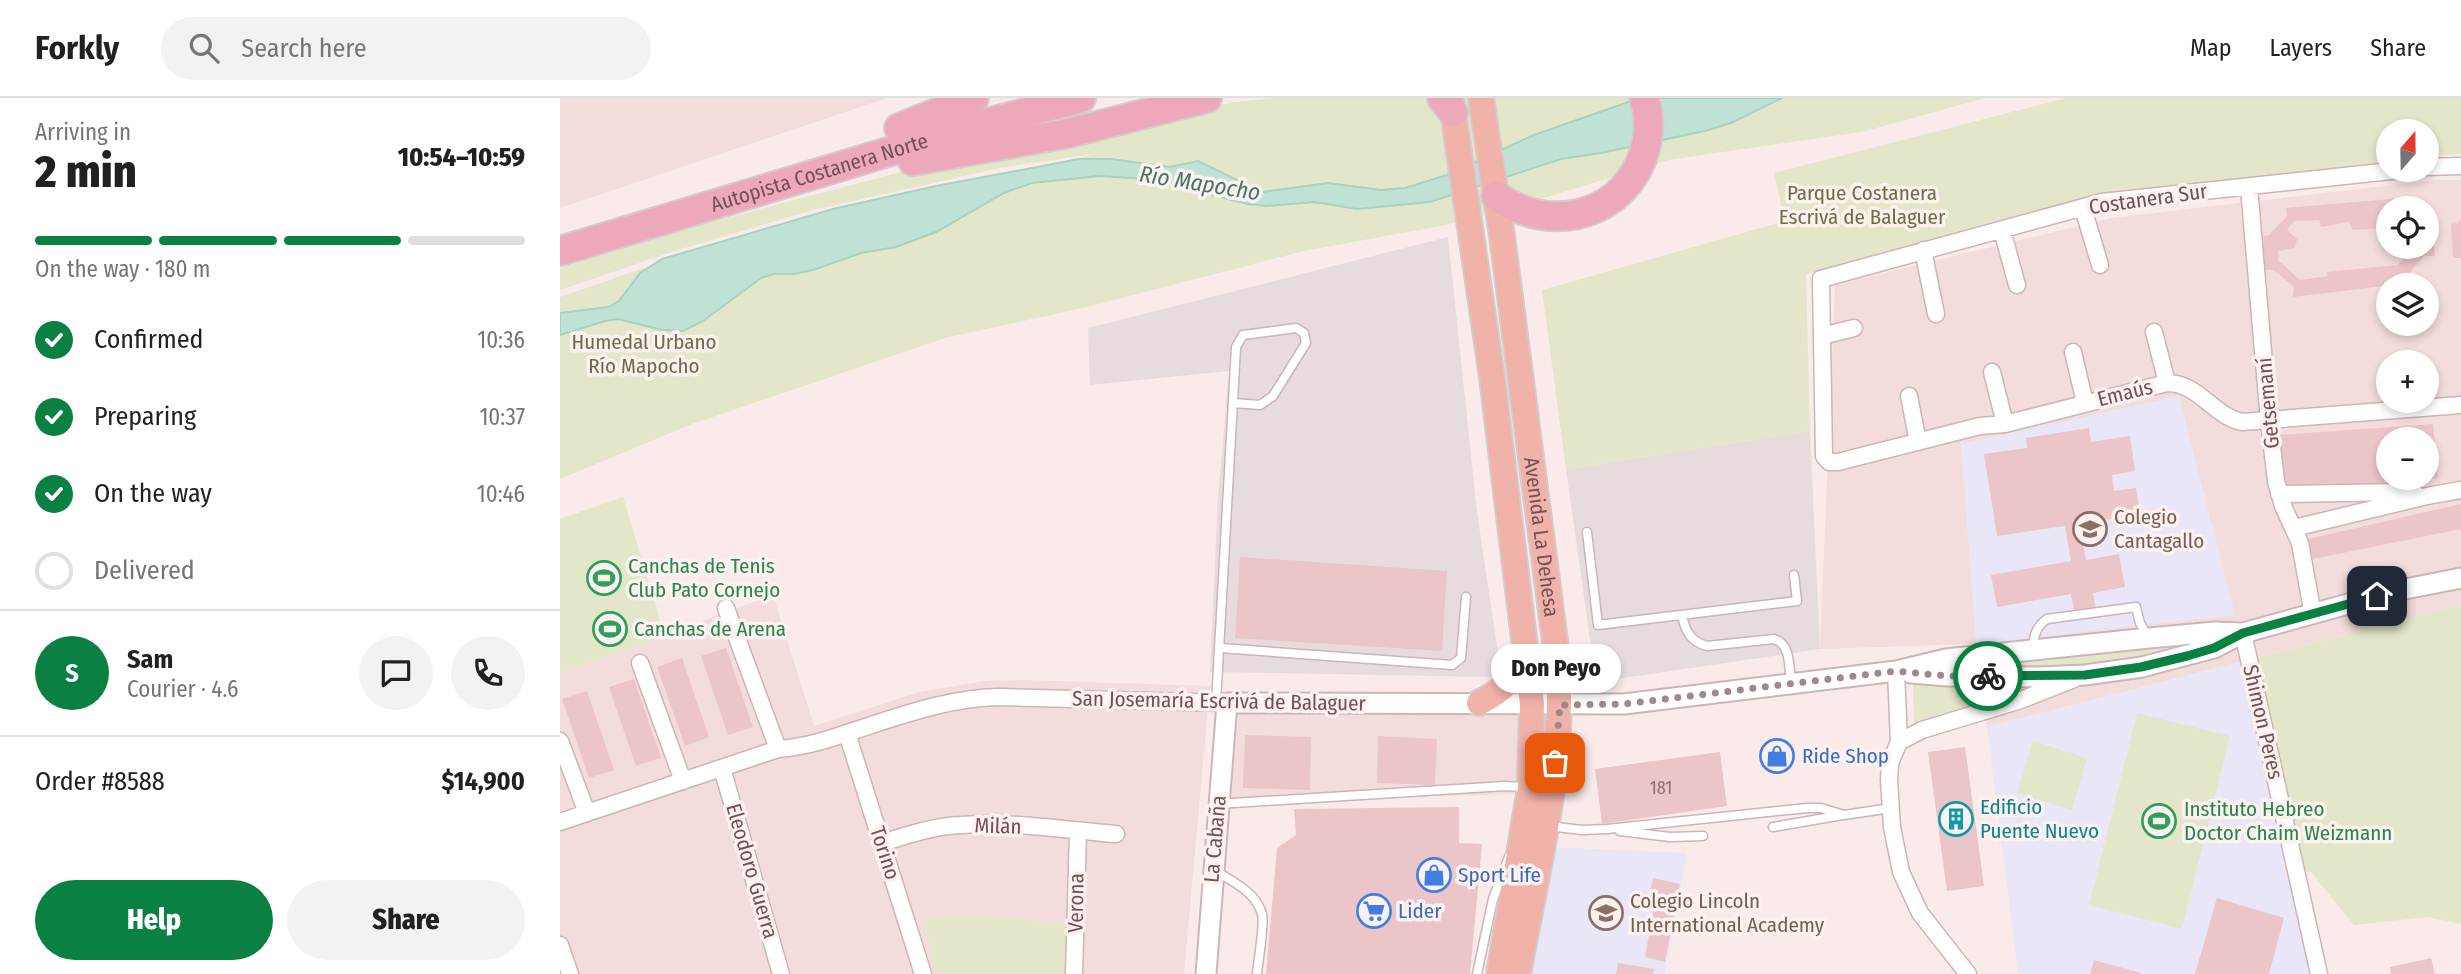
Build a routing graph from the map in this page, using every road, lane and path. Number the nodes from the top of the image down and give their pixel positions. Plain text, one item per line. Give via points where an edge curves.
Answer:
1 (974, 98) edge
2 (1003, 98) edge
3 (1081, 98) edge
4 (1207, 98) edge
5 (1481, 98) edge
6 (1644, 98) edge
7 (1449, 103) edge
8 (899, 128) junction
9 (2461, 166) edge
10 (2440, 167) edge
11 (2376, 173) edge
12 (780, 185) junction
13 (2249, 187) junction
14 (1496, 196) junction
15 (2083, 208) junction
16 (2002, 230) junction
17 (560, 232) edge
18 (1923, 250) junction
19 (560, 251) edge
20 (2100, 265) dead end
21 (2017, 285) dead end
22 (1936, 314) dead end
23 (1854, 328) dead end
24 (2154, 332) dead end
25 (1822, 336) junction
26 (2073, 352) dead end
27 (1992, 372) dead end
28 (2167, 383) junction
29 (1909, 396) dead end
30 (1233, 403) junction
31 (2085, 403) junction
32 (2461, 405) edge
33 (2269, 421) junction
34 (2005, 424) junction
35 (1918, 442) junction
36 (2461, 490) edge
37 (2279, 494) junction
38 (2427, 496) junction
39 (2294, 528) junction
40 (1587, 532) dead end
41 (1794, 575) dead end
42 (2461, 578) edge
43 (1466, 597) dead end
44 (726, 608) dead end
45 (1682, 615) junction
46 (2313, 615) junction
47 (2243, 633) junction
48 (2149, 638) junction
49 (1220, 648) junction
50 (2032, 650) junction
51 (1525, 652) junction
52 (640, 663) dead end
53 (2141, 667) junction
54 (1896, 671) junction
55 (2085, 675) junction
56 (1791, 684) junction
57 (1222, 703) junction
58 (1479, 703) junction
59 (1532, 705) junction
60 (1560, 705) junction
61 (847, 733) junction
62 (560, 741) edge
63 (1899, 742) junction
64 (778, 749) junction
65 (722, 768) junction
66 (683, 781) junction
67 (1530, 788) junction
68 (1218, 804) junction
69 (1891, 808) junction
70 (587, 813) junction
71 (1844, 815) junction
72 (560, 822) edge
73 (1535, 822) junction
74 (1773, 827) dead end
75 (1607, 829) junction
76 (1078, 831) junction
77 (1116, 834) dead end
78 (1703, 836) dead end
79 (882, 843) junction
80 (1212, 869) junction
81 (560, 945) edge
82 (570, 974) edge
83 (781, 974) edge
84 (923, 974) edge
85 (1074, 974) edge
86 (1206, 974) edge
87 (1257, 974) edge
88 (1477, 974) edge
89 (1499, 974) edge
90 (1518, 974) edge
91 (1968, 974) edge
92 (2319, 974) edge

1 - 8 highway
2 - 8 highway, Autopista Costanera Norte
3 - 12 highway, Autopista Costanera Norte
4 - 12 highway via 1069,133
5 - 14 main road, Avenida La Dehesa
6 - 14 highway via 1648,120 1642,157 1625,187 1602,206 1557,216 1525,211
7 - 51 main road, Avenida La Dehesa via 1492,377
8 - 17 highway, Autopista Costanera Norte
9 - 10 street
11 - 13 street, Costanera Sur
12 - 19 highway, Autopista Costanera Norte
13 - 15 street, Costanera Sur via 2102,202
13 - 33 street, Getsemaní
14 - 60 main road, Avenida La Dehesa
15 - 16 street, Costanera Sur
15 - 20 street
16 - 18 street, Costanera Sur
16 - 21 street
18 - 22 street
18 - 25 street, Costanera Sur via 1821,279
23 - 25 street
24 - 28 street
25 - 35 street, Emaús via 1823,453 1827,460 1838,462
26 - 31 street
27 - 34 street
28 - 31 street, Emaús
28 - 33 street, Emaús via 2190,388 2235,421
29 - 35 street
30 - 30 lane via 1236,347 1243,335 1296,328 1304,333 1307,343 1273,396 1260,405
30 - 49 lane
31 - 34 street, Emaús
32 - 33 street, Emaús
33 - 37 street, Getsemaní
34 - 35 street, Emaús
36 - 38 street
37 - 38 street via 2402,492
37 - 39 street, Getsemaní
38 - 39 street
39 - 46 street, Getsemaní
40 - 45 lane via 1598,625
41 - 45 lane via 1797,601
42 - 46 street, San Josemaría Escrivá de Balaguer
43 - 49 lane via 1461,658 1452,665
44 - 64 street
45 - 56 lane via 1686,631 1707,646 1780,641 1786,646
46 - 47 street, San Josemaría Escrivá de Balaguer
47 - 48 street, San Josemaría Escrivá de Balaguer
47 - 53 street, San Josemaría Escrivá de Balaguer via 2214,648
47 - 92 street, Shimon Peres
48 - 50 street, San Josemaría Escrivá de Balaguer
48 - 50 lane via 2136,607 2047,619 2039,624
48 - 53 street via 2157,650
49 - 57 lane
50 - 54 street, San Josemaría Escrivá de Balaguer via 1946,659
51 - 58 main road via 1507,685
51 - 59 main road, Avenida La Dehesa
52 - 66 street
53 - 55 street, San Josemaría Escrivá de Balaguer
54 - 55 street, San Josemaría Escrivá de Balaguer via 1947,676
54 - 56 street, San Josemaría Escrivá de Balaguer
54 - 63 street
55 - 63 street
56 - 60 street, San Josemaría Escrivá de Balaguer via 1624,704
57 - 58 street, San Josemaría Escrivá de Balaguer
57 - 61 street, San Josemaría Escrivá de Balaguer via 964,699
57 - 68 street, La Cabaña
58 - 59 street, San Josemaría Escrivá de Balaguer
59 - 60 street, San Josemaría Escrivá de Balaguer
59 - 67 main road, Avenida La Dehesa
60 - 73 main road, Avenida La Dehesa via 1555,763
61 - 64 street, San Josemaría Escrivá de Balaguer via 811,746
61 - 79 street, Torino
62 - 70 street
63 - 69 street via 1890,763
64 - 65 street, San Josemaría Escrivá de Balaguer
65 - 66 street, San Josemaría Escrivá de Balaguer
65 - 83 street, Eleodoro Guerra
66 - 70 street, San Josemaría Escrivá de Balaguer
67 - 68 lane
67 - 73 main road, Avenida La Dehesa
68 - 80 street, La Cabaña
69 - 71 lane
69 - 91 street via 1901,872 1910,895
70 - 72 street, San Josemaría Escrivá de Balaguer
71 - 74 lane
71 - 75 lane via 1807,808
73 - 75 lane
73 - 88 lane via 1493,900
73 - 89 main road, Avenida La Dehesa
73 - 90 main road, Avenida La Dehesa
75 - 78 lane
76 - 77 street, Milán
76 - 79 street, Milán via 960,825
76 - 85 street, Verona
79 - 84 street, Torino
80 - 86 street, La Cabaña
80 - 87 lane via 1240,885 1262,915
81 - 82 street

